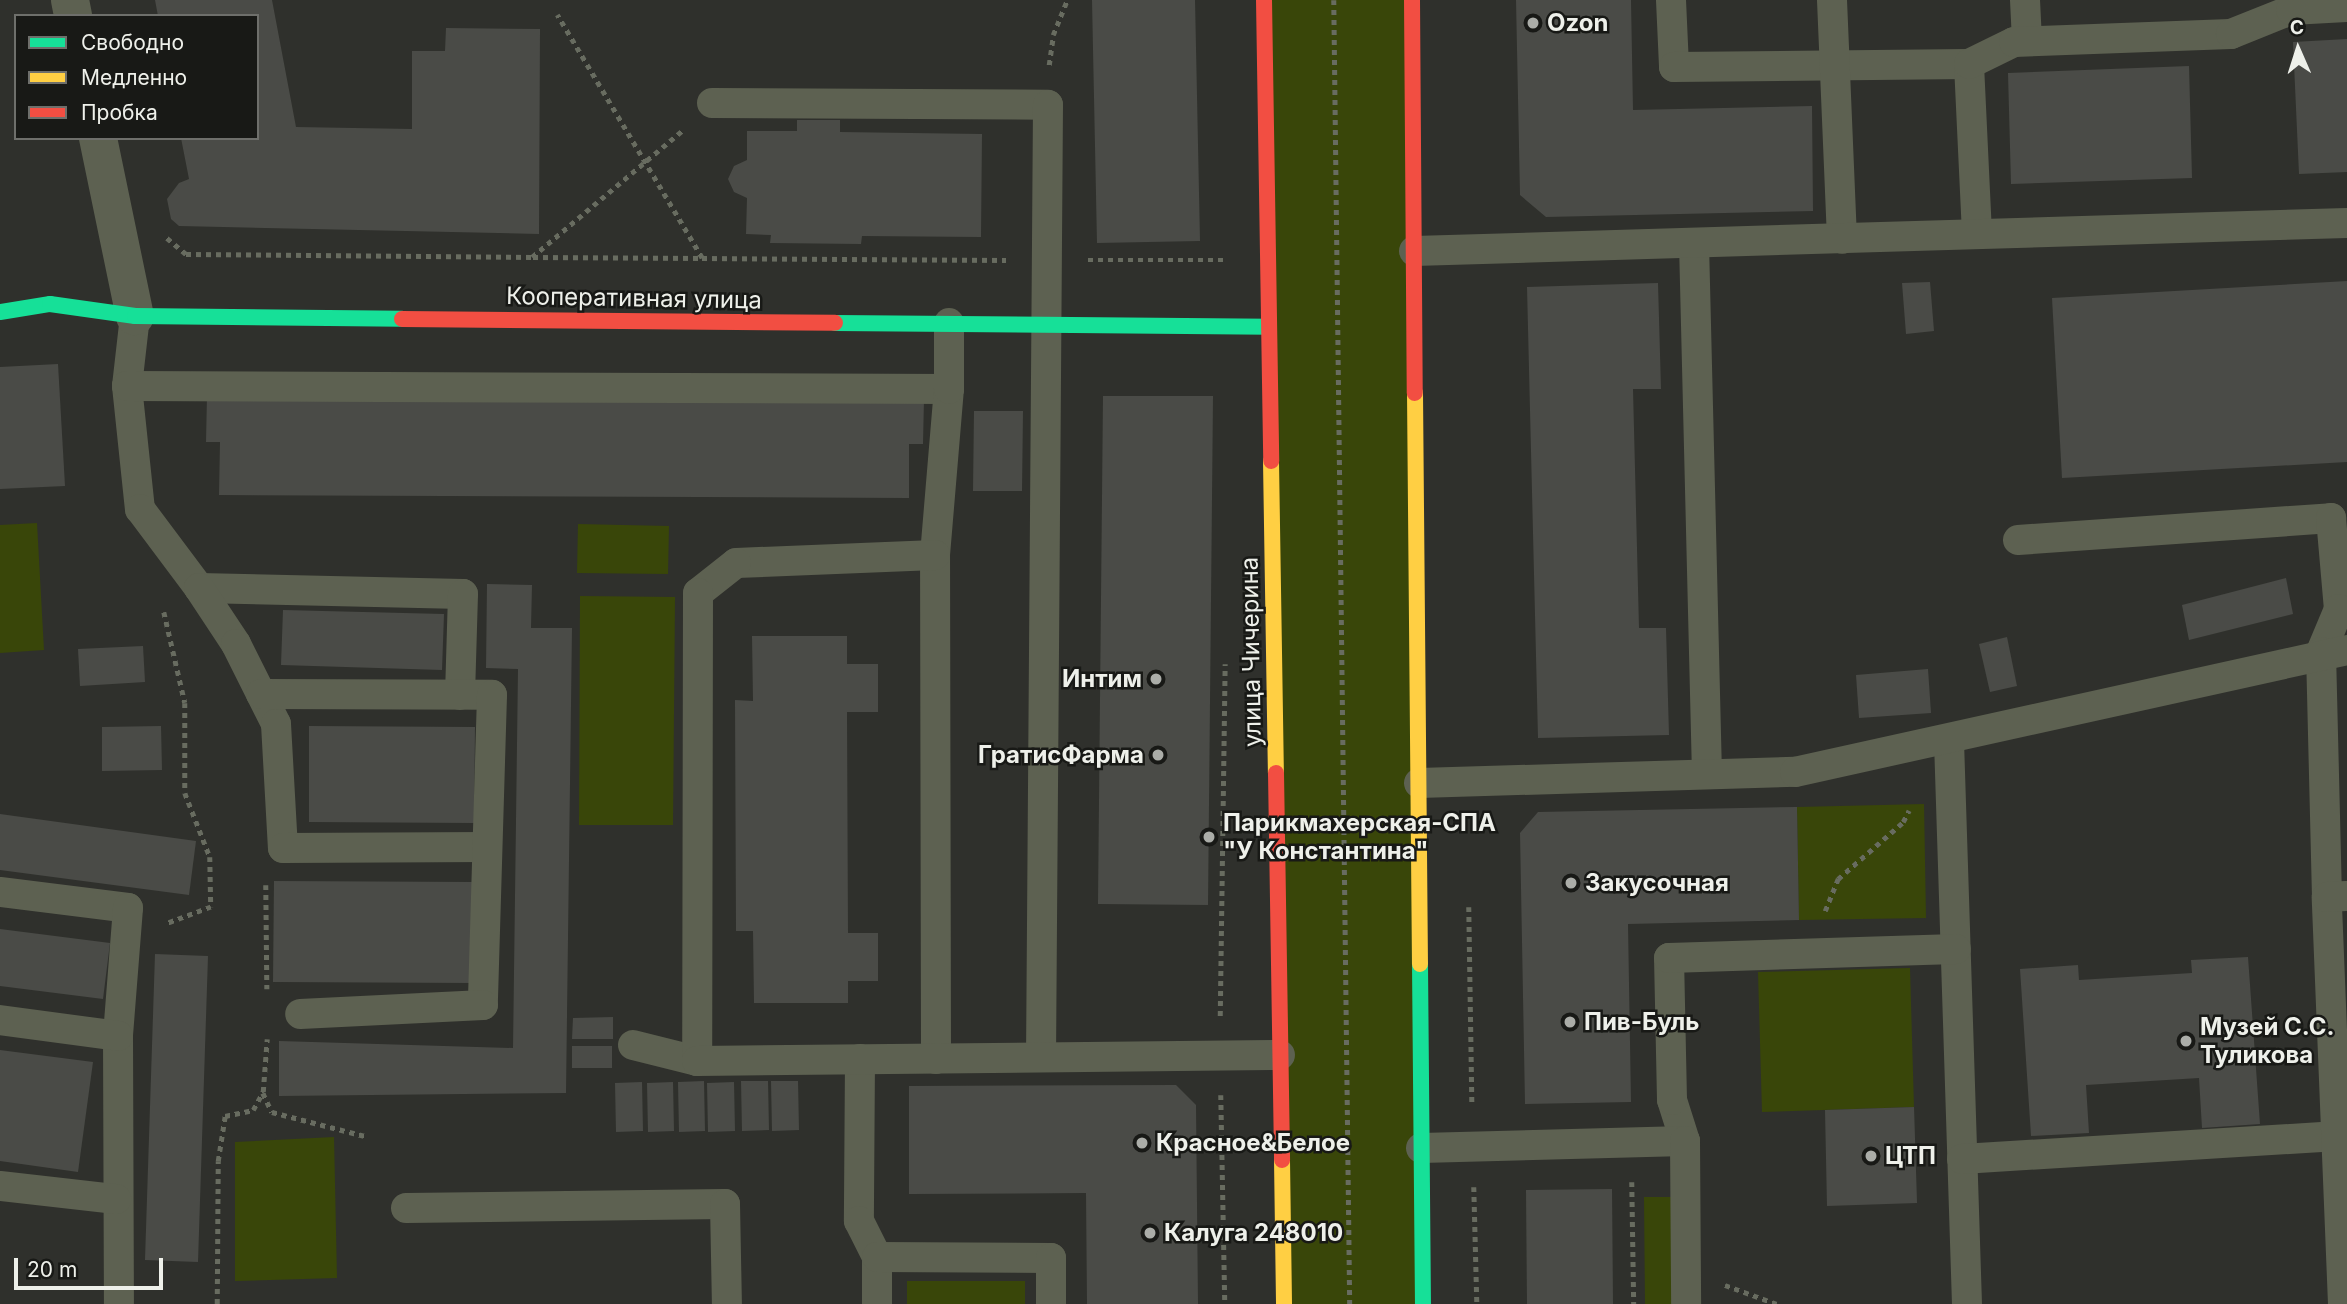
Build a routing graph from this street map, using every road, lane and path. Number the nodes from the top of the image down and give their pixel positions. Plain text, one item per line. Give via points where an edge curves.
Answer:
1 (1067, 0) edge
2 (1264, 0) edge
3 (1334, 0) edge
4 (1412, 0) edge
5 (1671, 0) edge
6 (1832, 0) edge
7 (2025, 0) edge
8 (2347, 7) edge
9 (557, 15) dead end
10 (2026, 41) junction
11 (1969, 64) junction
12 (1835, 65) junction
13 (712, 103) joint
14 (1048, 105) junction
15 (99, 140) edge
16 (647, 163) junction
17 (2347, 223) edge
18 (162, 224) dead end
19 (1977, 234) junction
20 (1842, 239) junction
21 (1694, 243) junction
22 (1414, 251) junction
23 (533, 257) junction
24 (702, 258) junction
25 (1229, 260) dead end
26 (1048, 261) junction
27 (0, 312) edge
28 (135, 316) junction
29 (949, 323) junction
30 (1048, 325) junction
31 (1269, 327) junction
32 (127, 386) junction
33 (949, 389) junction
34 (2018, 540) dead end
35 (935, 555) junction
36 (199, 588) junction
37 (161, 600) dead end
38 (2334, 651) edge
39 (261, 694) junction
40 (460, 695) junction
41 (1950, 755) junction
42 (1707, 774) junction
43 (1419, 783) junction
44 (487, 847) junction
45 (283, 848) junction
46 (0, 892) edge
47 (2337, 896) edge
48 (126, 928) junction
49 (1956, 949) junction
50 (1800, 954) junction
51 (267, 1001) dead end
52 (300, 1014) dead end
53 (0, 1020) edge
54 (267, 1025) dead end
55 (118, 1036) junction
56 (633, 1045) dead end
57 (1280, 1055) junction
58 (1041, 1057) junction
59 (860, 1059) junction
60 (936, 1059) junction
61 (697, 1061) junction
62 (263, 1092) junction
63 (365, 1136) dead end
64 (2336, 1136) junction
65 (1685, 1141) junction
66 (1632, 1142) junction
67 (1421, 1148) junction
68 (1962, 1159) junction
69 (0, 1186) edge
70 (116, 1199) junction
71 (406, 1208) dead end
72 (877, 1257) junction
73 (1686, 1293) edge
74 (119, 1304) edge
75 (217, 1304) edge
76 (727, 1304) edge
77 (877, 1304) edge
78 (1051, 1304) edge
79 (1284, 1304) edge
80 (1350, 1304) edge
81 (1423, 1304) edge
82 (1634, 1304) edge
83 (1777, 1304) edge
84 (1966, 1304) edge
85 (2343, 1304) edge

1 - 14 path via 1053,35
2 - 31 street, улица Чичерина
3 - 80 path
4 - 22 street
5 - 12 lane via 1674,67
6 - 12 lane
7 - 10 lane
8 - 10 lane via 2291,10 2231,34
9 - 16 path
10 - 11 lane via 2014,41
11 - 12 lane
11 - 19 lane
12 - 20 lane
13 - 14 lane
13 - 16 path
14 - 26 lane
15 - 28 street
16 - 23 path
16 - 24 path
17 - 19 lane
18 - 23 path via 165,236 186,254
19 - 20 lane
20 - 21 lane
21 - 22 lane
21 - 42 lane
22 - 43 street
23 - 24 path
24 - 26 path
25 - 26 path
26 - 30 lane
27 - 28 street, Кооперативная улица via 50,304
28 - 29 street, Кооперативная улица
28 - 32 lane
29 - 30 street, Кооперативная улица
29 - 33 lane
30 - 31 street, Кооперативная улица
30 - 58 lane
31 - 57 street, улица Чичерина
32 - 33 lane
32 - 36 lane via 140,509
33 - 35 lane
34 - 38 lane via 2331,518 2339,609
35 - 60 lane
35 - 61 lane via 736,564 698,593
36 - 39 lane via 236,644
36 - 40 lane via 463,593
37 - 48 path via 184,703 185,793 211,858 211,907 144,932
38 - 41 lane
38 - 47 lane
39 - 40 lane
39 - 45 lane via 276,724
40 - 44 lane via 492,695
41 - 42 lane via 1796,772
41 - 49 lane
41 - 50 path via 1903,822 1838,879 1822,920
42 - 43 lane
43 - 67 street
44 - 45 lane
44 - 52 lane via 483,1005
45 - 51 path via 267,870
46 - 48 lane via 128,908
47 - 64 lane
48 - 55 lane
49 - 50 lane
49 - 68 lane
50 - 65 lane via 1669,958 1672,1100
53 - 55 lane
54 - 62 path
55 - 70 lane
56 - 61 lane
57 - 58 lane
57 - 79 street, улица Чичерина
58 - 60 lane
59 - 60 lane
59 - 61 lane
59 - 72 lane via 859,1221
62 - 63 path via 272,1112
62 - 75 path via 253,1110 225,1116 218,1161
64 - 68 lane
64 - 85 lane
65 - 66 lane
65 - 73 lane
66 - 67 lane
66 - 82 path
67 - 81 street
68 - 84 lane
69 - 70 lane
70 - 74 lane
71 - 76 lane via 725,1204
72 - 77 lane
72 - 78 lane via 1051,1258
73 - 83 path via 1719,1282

